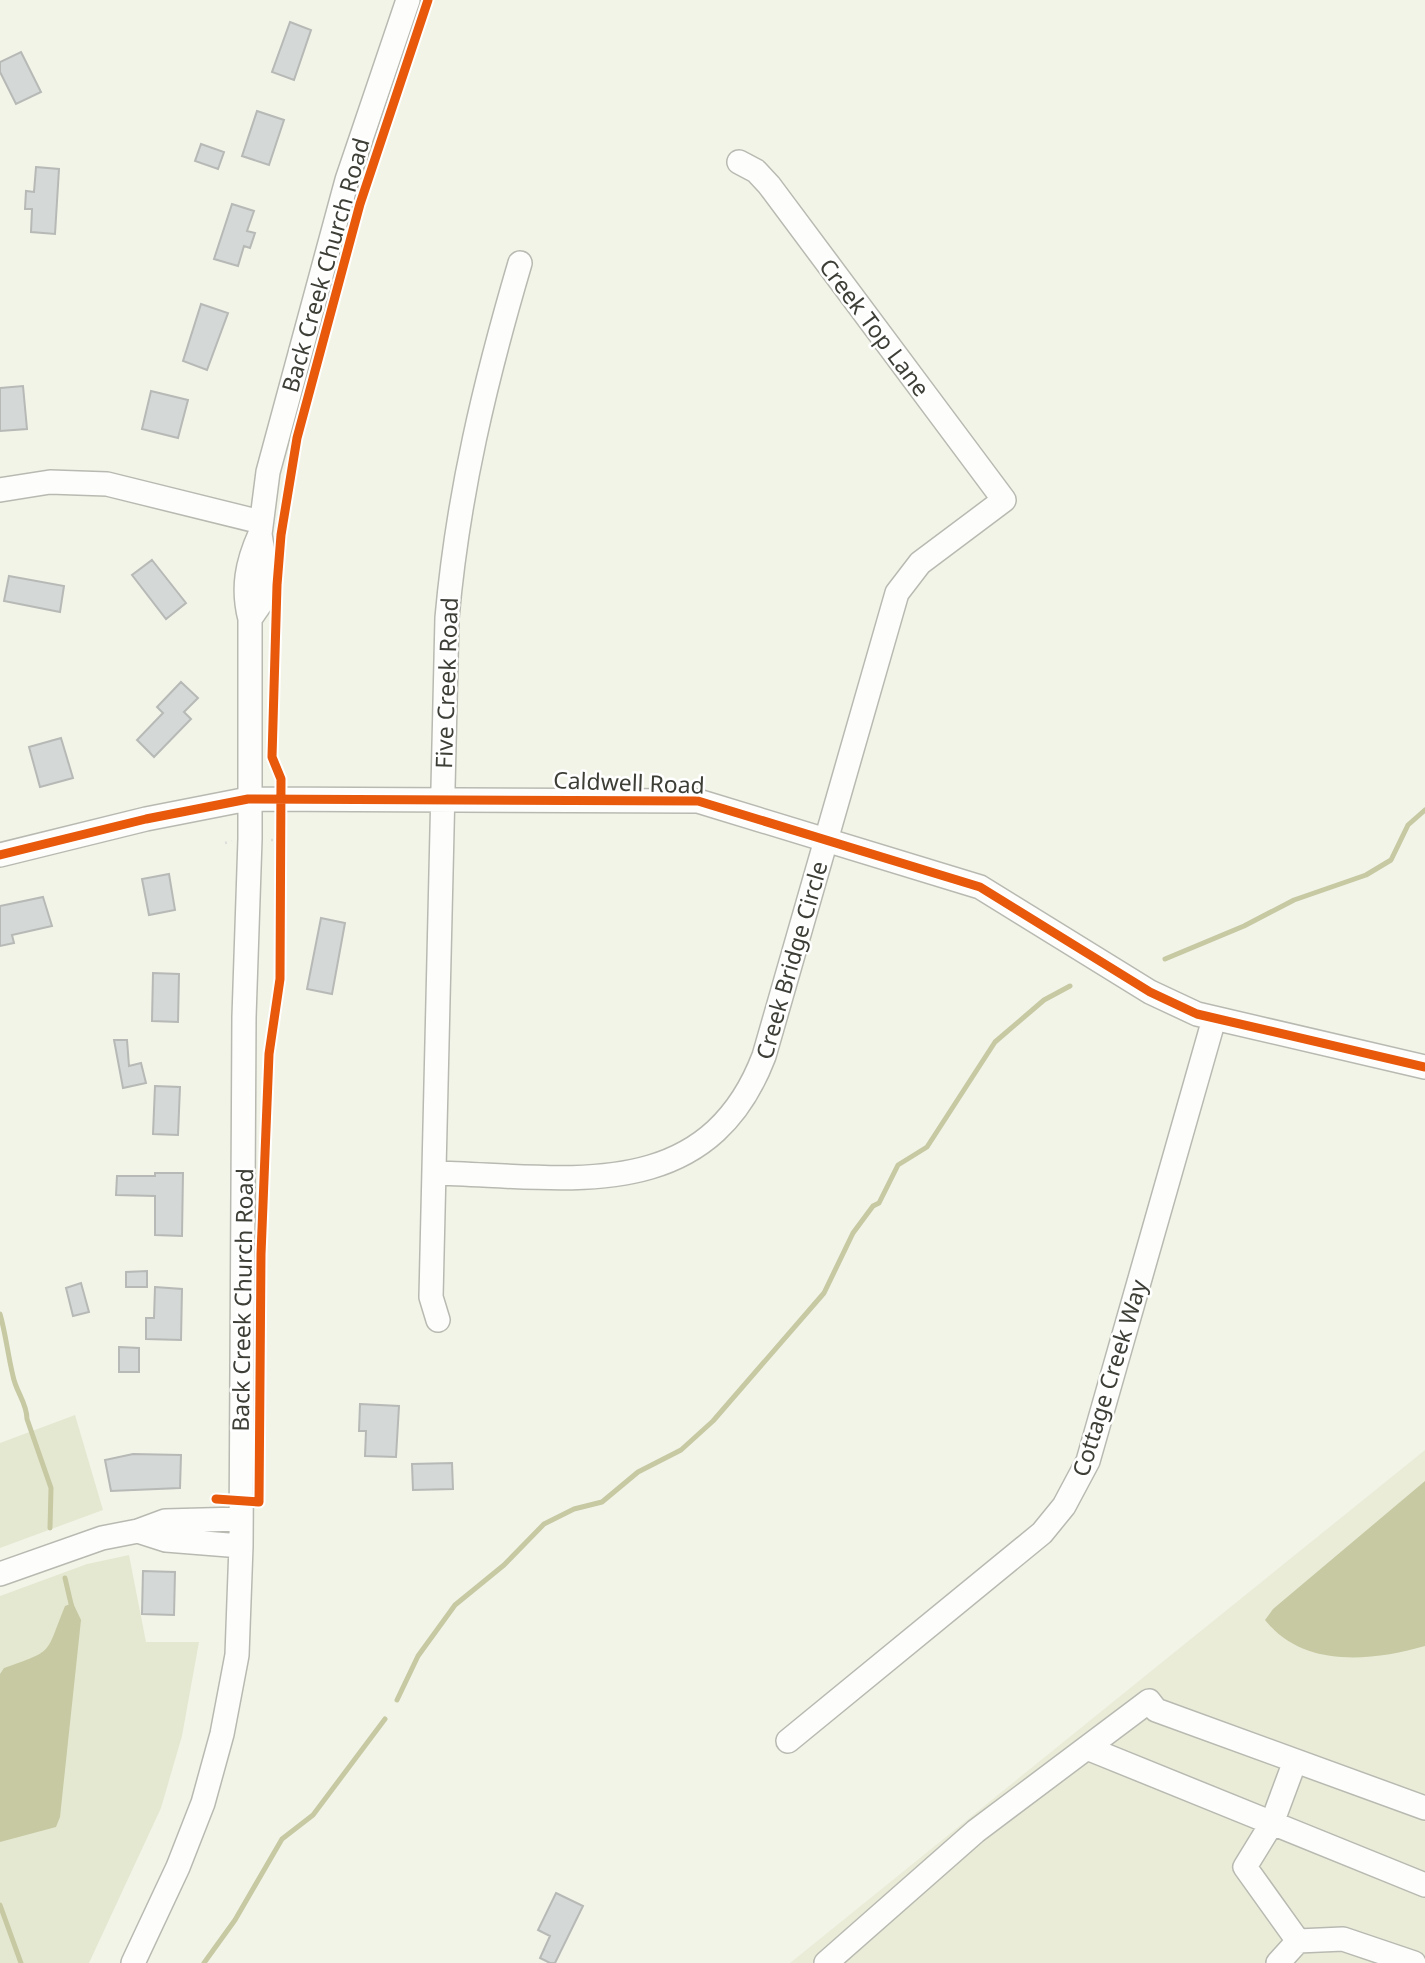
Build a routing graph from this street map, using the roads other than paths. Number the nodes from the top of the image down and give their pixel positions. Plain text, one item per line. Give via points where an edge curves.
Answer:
1 (408, 0) edge
2 (739, 162) dead end
3 (520, 263) dead end
4 (0, 489) edge
5 (1004, 500) joint
6 (260, 528) junction
7 (248, 799) junction
8 (443, 800) junction
9 (826, 838) junction
10 (0, 855) edge
11 (1214, 1019) junction
12 (1425, 1067) edge
13 (435, 1173) junction
14 (438, 1320) dead end
15 (240, 1519) junction
16 (138, 1531) junction
17 (241, 1546) junction
18 (0, 1574) edge
19 (788, 1741) dead end
20 (1087, 1748) junction
21 (1295, 1761) junction
22 (1425, 1808) edge
23 (1272, 1823) junction
24 (1425, 1885) edge
25 (1298, 1941) junction
26 (133, 1963) edge
27 (826, 1963) edge
28 (1279, 1963) edge
29 (1414, 1963) edge

1 - 6 street, Back Creek Church Road via 347,180 268,472
2 - 5 street, Creek Top Lane via 769,185
3 - 8 street, Five Creek Road via 477,418 458,518 444,656
4 - 6 street via 50,482 107,484
5 - 9 street, Creek Bridge Circle via 920,563 897,593
6 - 7 street, Back Creek Church Road via 265,565 261,603 250,619
7 - 8 street, Caldwell Road
7 - 10 street, Caldwell Road
7 - 15 street, Back Creek Church Road
8 - 9 street, Caldwell Road via 682,799 715,804
8 - 13 street, Five Creek Road
9 - 11 street, Caldwell Road via 980,887 1150,992
9 - 13 street, Creek Bridge Circle via 764,1056 744,1097 715,1132 670,1161 617,1176
11 - 12 street, Caldwell Road
11 - 19 street, Cottage Creek Way via 1088,1461 1073,1492 1042,1533
13 - 14 street, Five Creek Road via 431,1297
15 - 16 street via 165,1521
15 - 17 street, Back Creek Church Road
16 - 17 street via 166,1540
16 - 18 street via 102,1538
17 - 26 street, Back Creek Church Road via 237,1655 219,1746 192,1832
20 - 21 street via 1149,1701 1156,1710
20 - 23 street
20 - 27 street via 976,1831
21 - 22 street
21 - 23 street
23 - 24 street
23 - 25 street via 1245,1867
25 - 28 street
25 - 29 street via 1343,1938

